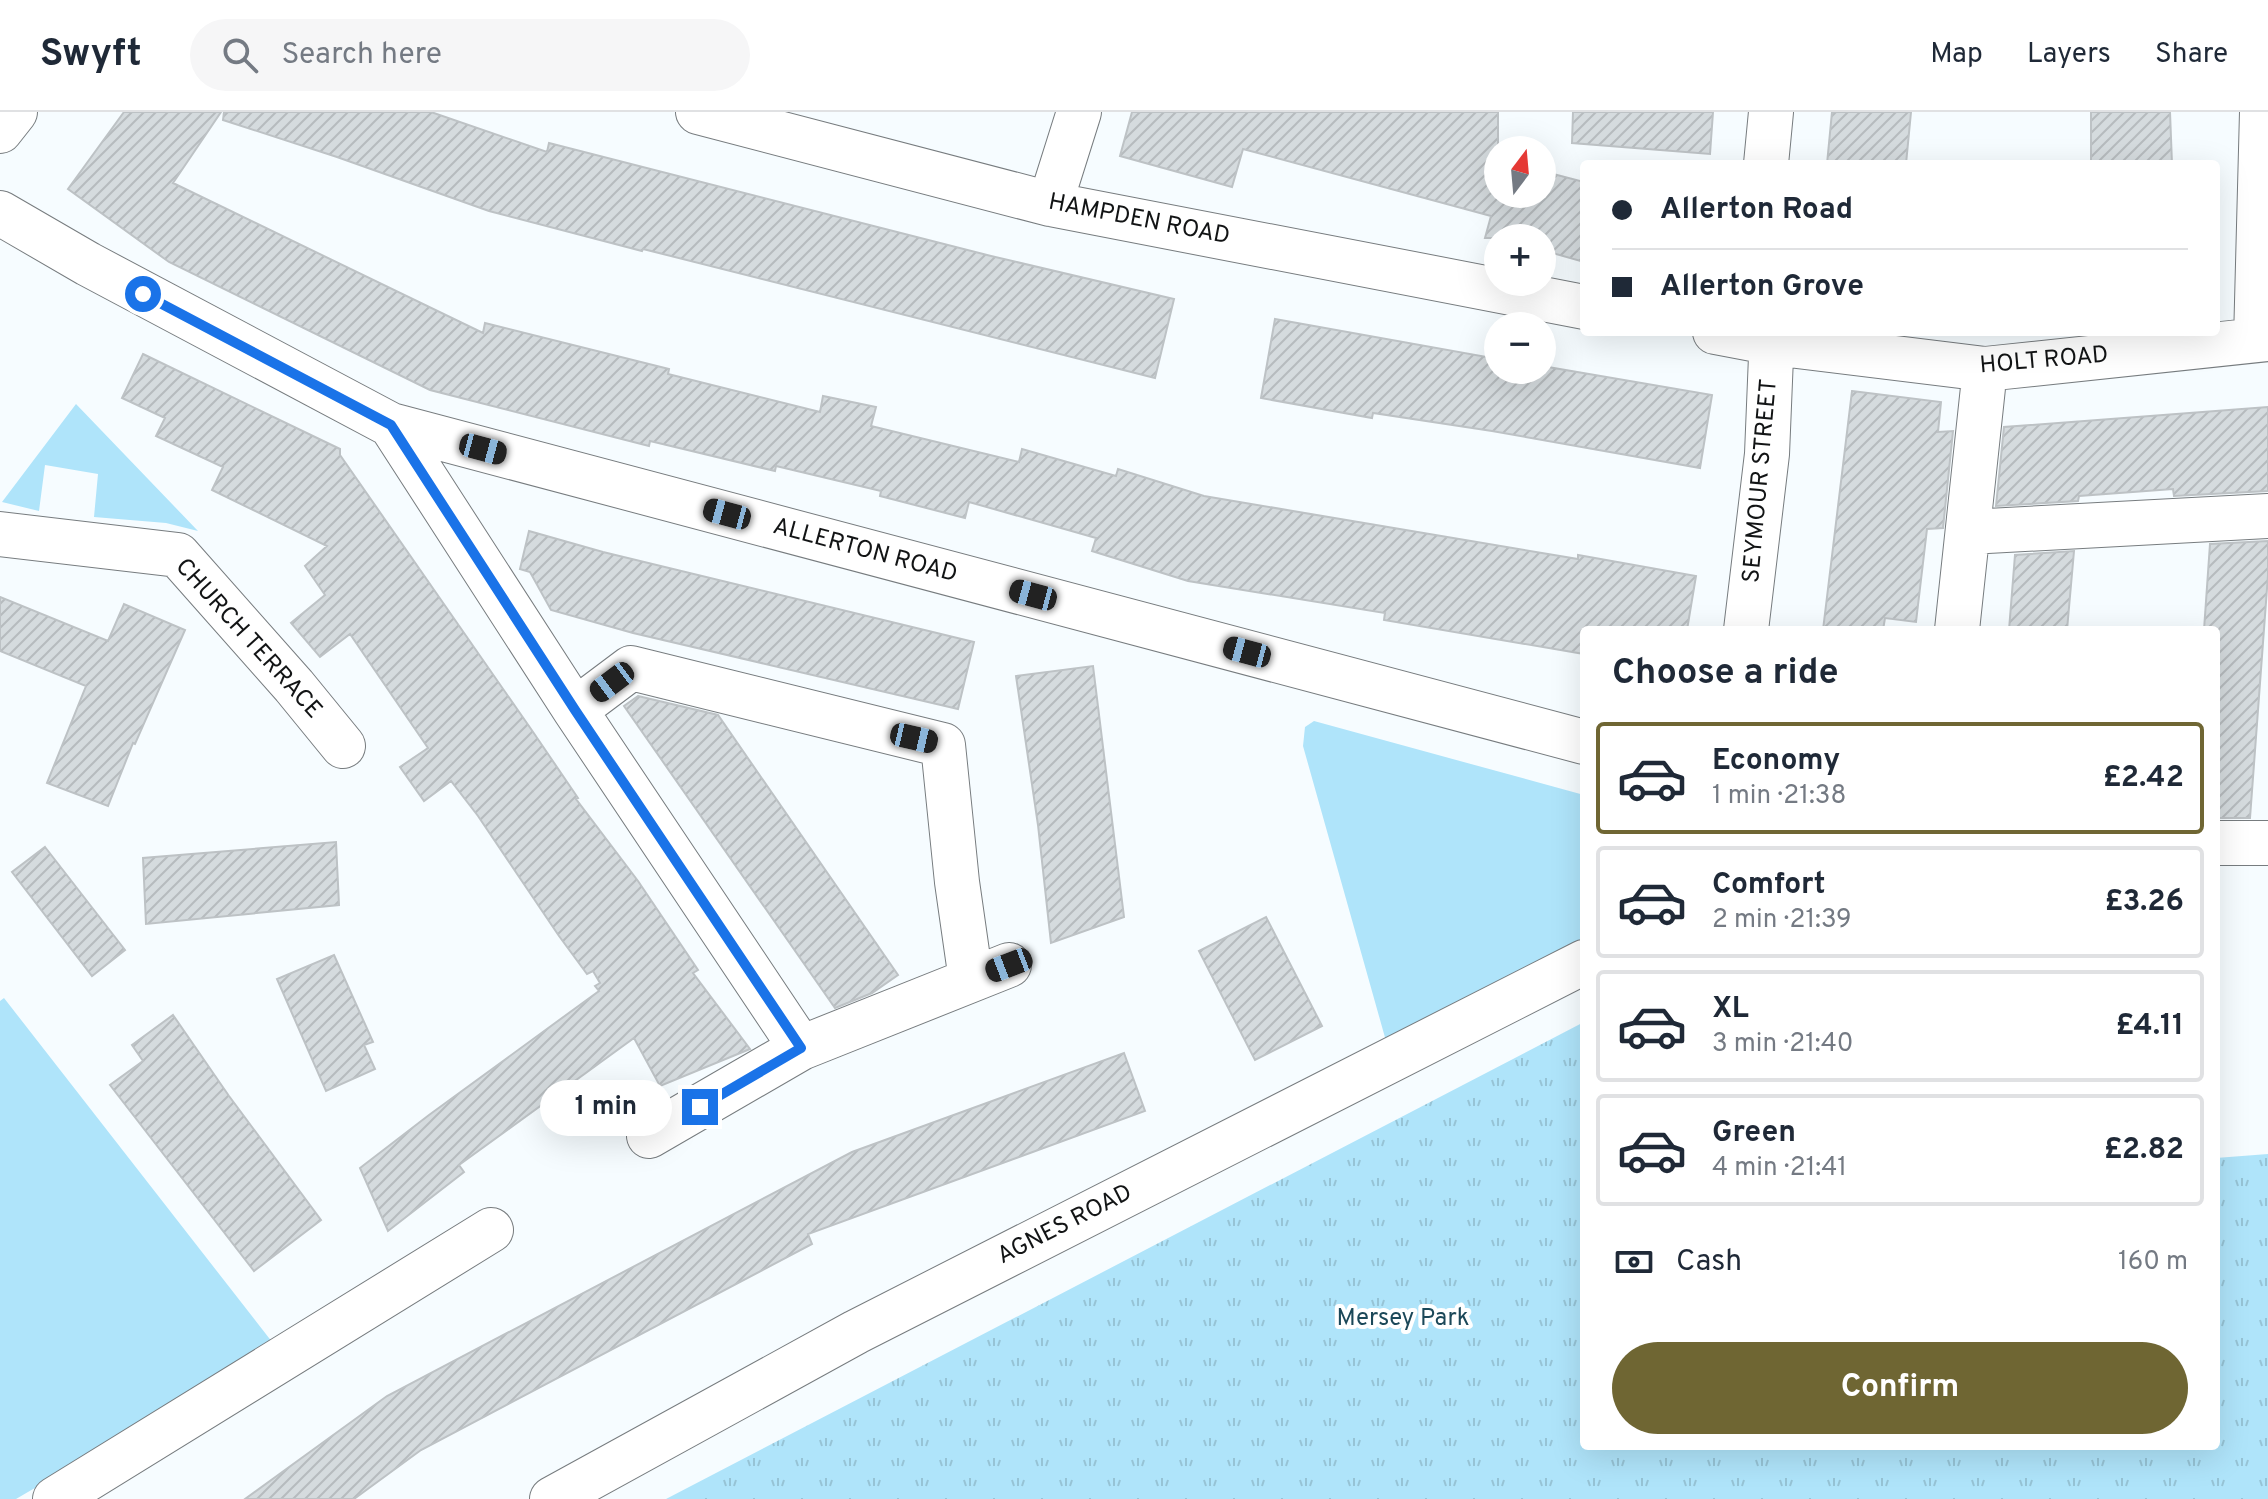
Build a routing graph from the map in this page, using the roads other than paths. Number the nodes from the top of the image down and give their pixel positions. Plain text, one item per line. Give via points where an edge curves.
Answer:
1 (15, 112) edge
2 (698, 112) edge
3 (1079, 112) edge
4 (1771, 112) edge
5 (2262, 112) edge
6 (0, 131) edge
7 (1766, 160) edge
8 (1050, 204) junction
9 (0, 213) edge
10 (1580, 306) edge
11 (1772, 338) edge
12 (2262, 340) edge
13 (1985, 369) junction
14 (391, 425) junction
15 (2268, 516) edge
16 (1969, 532) junction
17 (0, 534) edge
18 (1746, 626) edge
19 (1957, 626) edge
20 (575, 710) junction
21 (1580, 741) edge
22 (343, 746) dead end
23 (2220, 843) edge
24 (2268, 843) edge
25 (1580, 964) edge
26 (801, 1048) junction
27 (649, 1136) dead end
28 (491, 1230) dead end
29 (55, 1499) edge
30 (552, 1499) edge

1 - 6 street
2 - 8 street, HAMPDEN ROAD
3 - 8 street
4 - 7 street
5 - 12 street
8 - 10 street, HAMPDEN ROAD
9 - 14 street, ALLERTON ROAD
11 - 13 street, HOLT ROAD
11 - 18 street, SEYMOUR STREET via 1767,454
12 - 13 street, HOLT ROAD
13 - 16 street
14 - 20 street
14 - 21 street, ALLERTON ROAD
15 - 16 street
16 - 19 street
17 - 22 street, CHURCH TERRACE via 178,555
20 - 26 street
20 - 26 street via 631,668 943,745 957,882 990,973
23 - 24 street
25 - 30 street, AGNES ROAD via 856,1332
26 - 27 street
28 - 29 street

